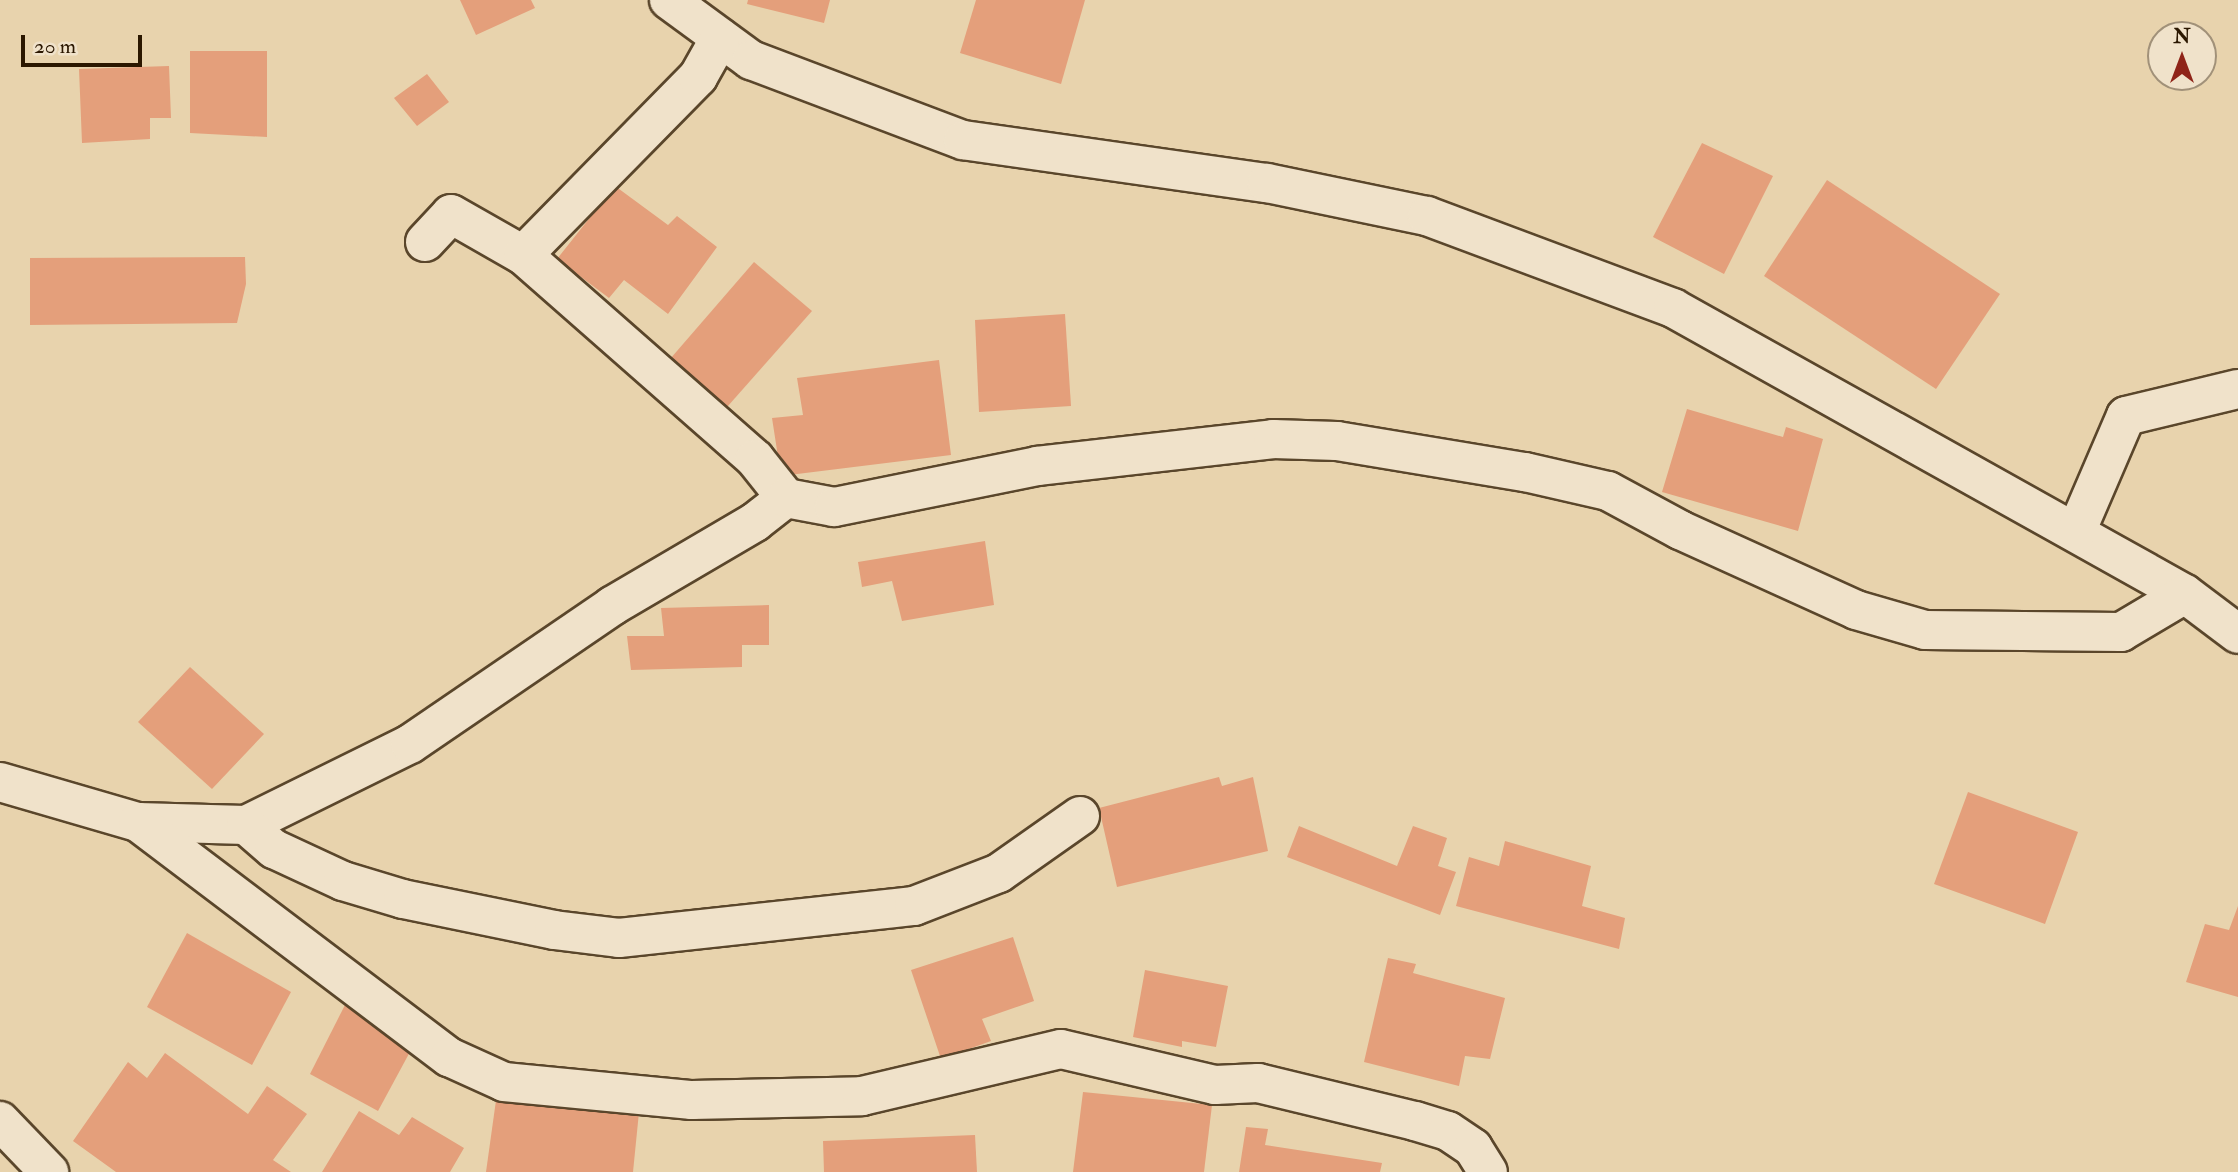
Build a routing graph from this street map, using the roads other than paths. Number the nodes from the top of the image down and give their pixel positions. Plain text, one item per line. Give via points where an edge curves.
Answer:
1 (669, 0) edge
2 (720, 38) junction
3 (425, 242) dead end
4 (523, 255) junction
5 (2238, 389) edge
6 (786, 498) junction
7 (2076, 532) junction
8 (2185, 594) junction
9 (2238, 634) edge
10 (0, 782) edge
11 (1080, 816) dead end
12 (138, 822) junction
13 (246, 825) junction
14 (0, 1121) edge
15 (49, 1172) edge
16 (1488, 1172) edge

1 - 2 street
2 - 4 street via 698,77
2 - 7 street via 751,60 963,140 1267,183 1427,216 1673,309
3 - 4 street via 450,214
4 - 6 street via 755,459
5 - 7 street via 2126,416
6 - 8 street via 834,507 1037,466 1273,439 1337,442 1525,472 1608,491 1680,530 1856,610 1924,630 2122,632
6 - 13 street via 755,522 612,606 410,744
7 - 8 street
8 - 9 street
10 - 12 street
11 - 13 street via 999,873 914,906 619,938 554,930 355,884 274,849
12 - 13 street
12 - 16 street via 449,1057 504,1082 692,1100 797,1100 862,1096 1062,1049 1215,1085 1258,1083 1415,1121 1448,1131 1473,1148
14 - 15 street

